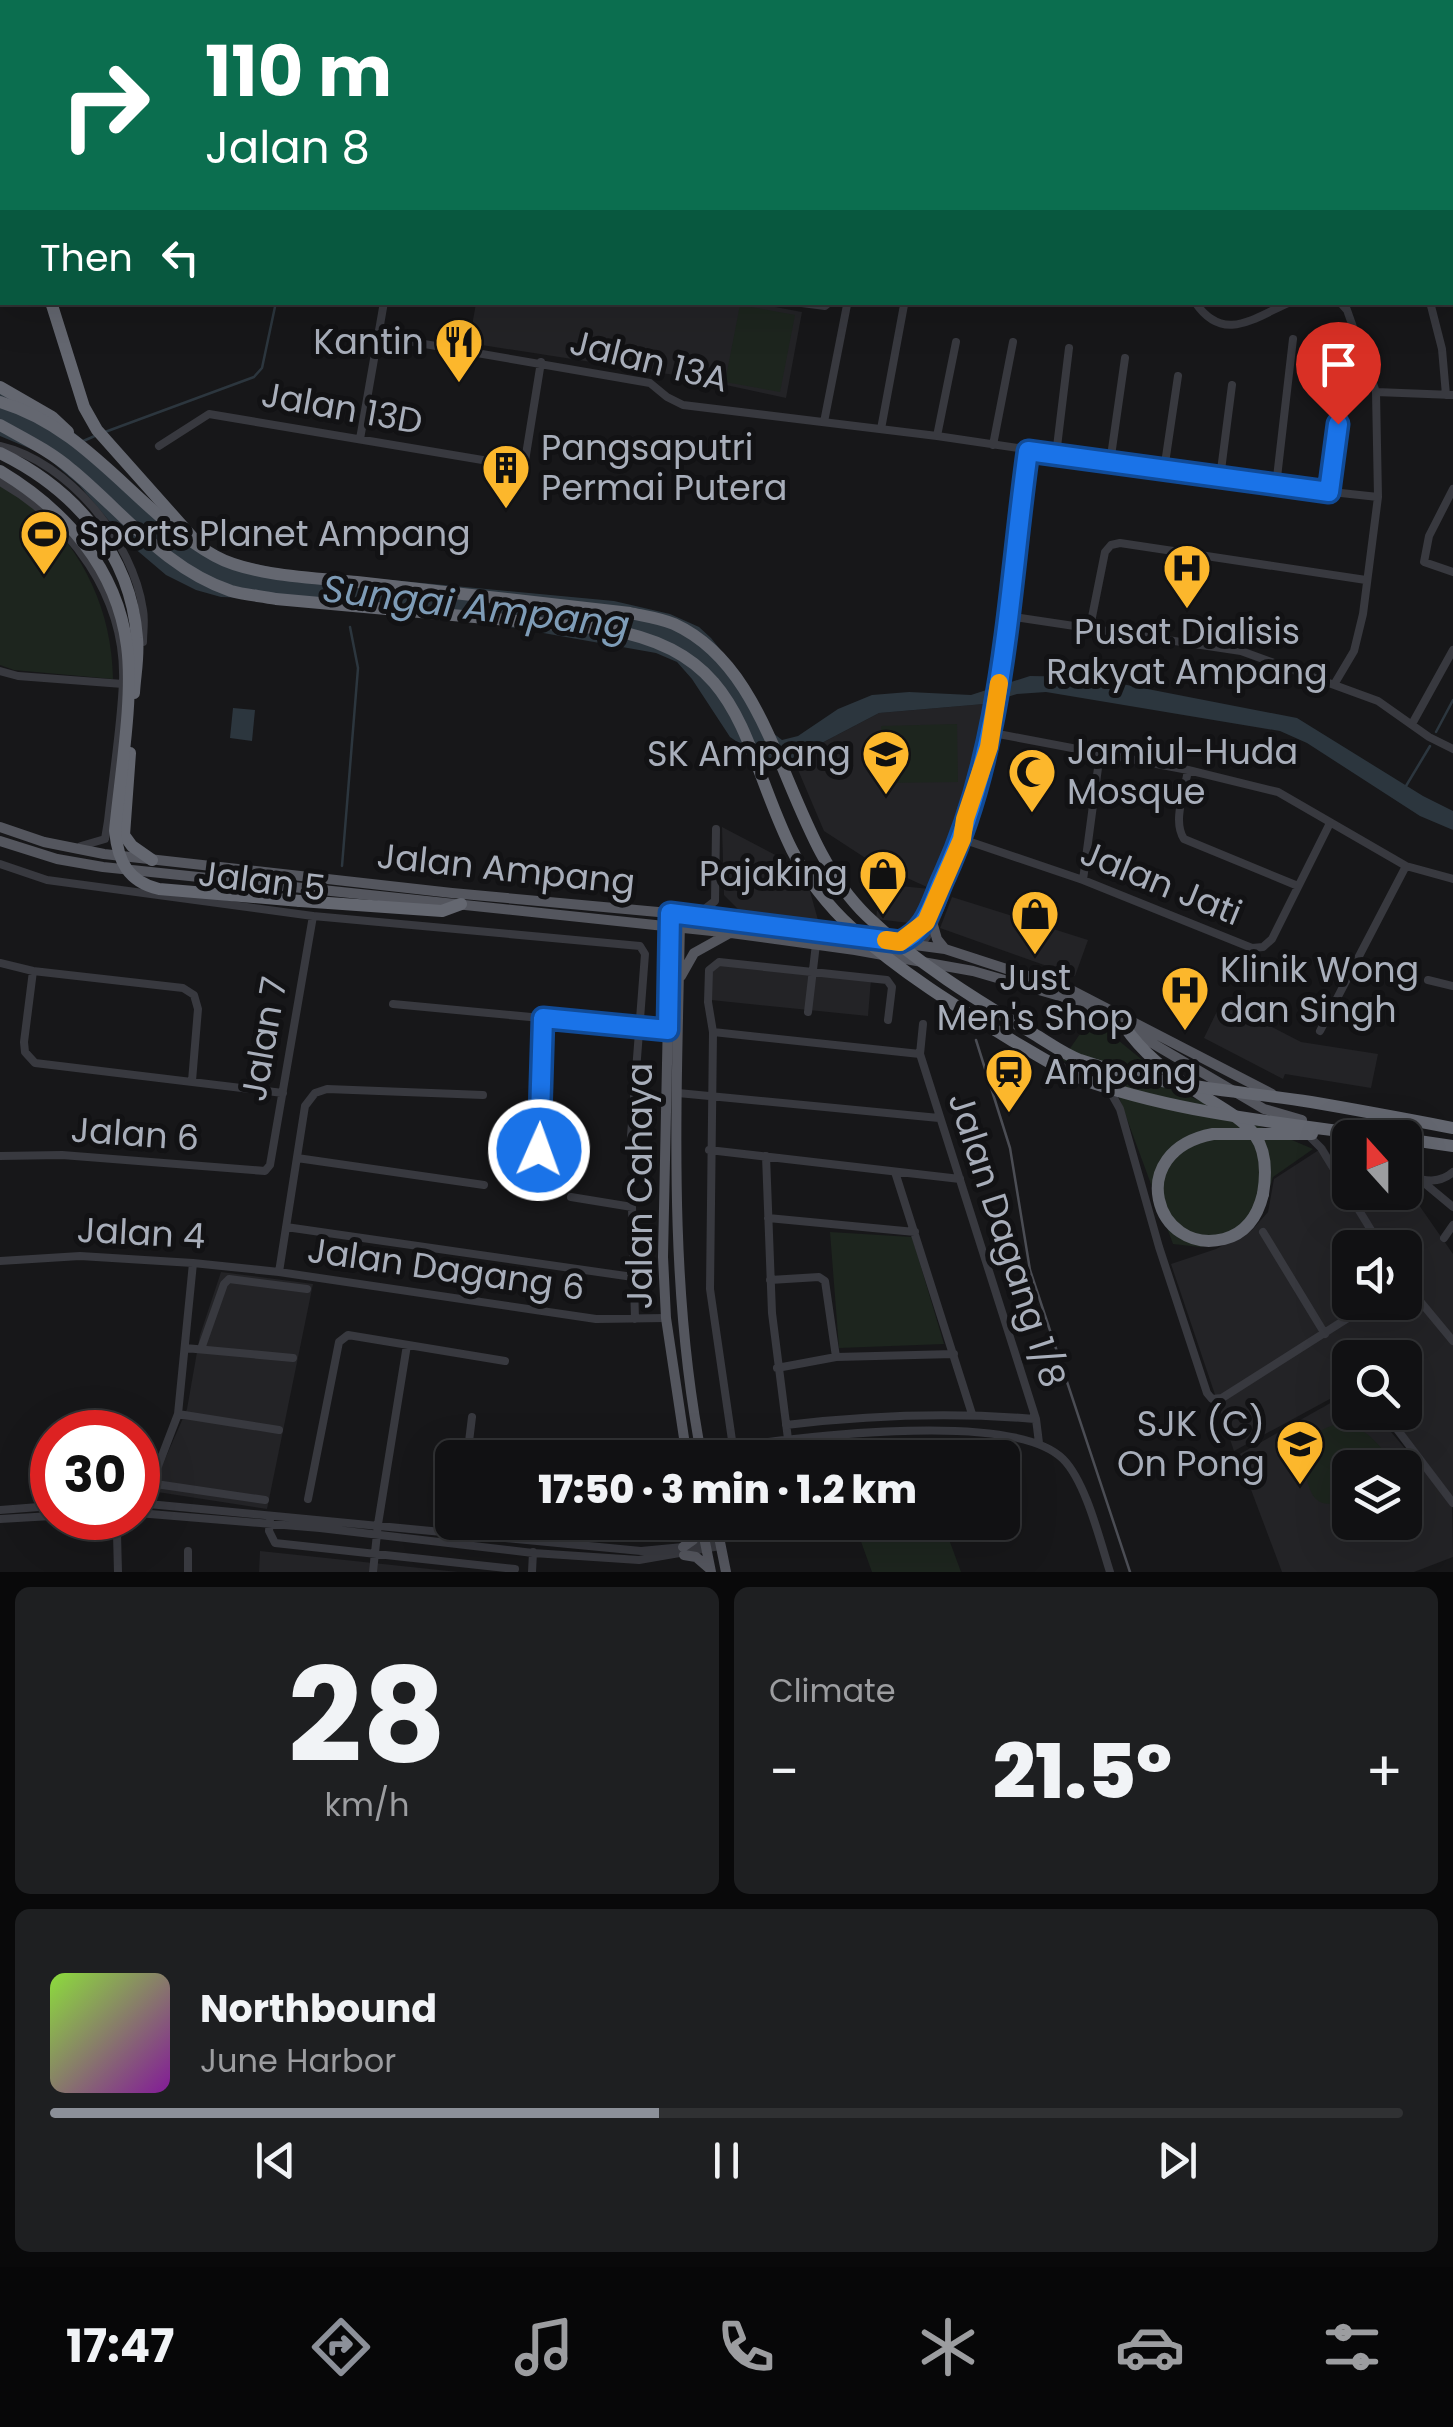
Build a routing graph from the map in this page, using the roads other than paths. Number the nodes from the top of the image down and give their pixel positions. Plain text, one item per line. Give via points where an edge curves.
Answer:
1 (51, 305) edge
2 (383, 305) edge
3 (847, 305) dead end
4 (904, 305) dead end
5 (1197, 305) edge
6 (1343, 305) edge
7 (1431, 305) edge
8 (1275, 306) edge
9 (378, 336) junction
10 (1293, 339) dead end
11 (956, 342) dead end
12 (1013, 342) dead end
13 (1070, 348) dead end
14 (1125, 358) dead end
15 (541, 362) junction
16 (1178, 376) dead end
17 (1346, 378) dead end
18 (1232, 386) dead end
19 (0, 387) edge
20 (1376, 392) junction
21 (1450, 395) edge
22 (0, 402) edge
23 (824, 422) junction
24 (0, 426) edge
25 (881, 429) junction
26 (937, 436) junction
27 (360, 439) junction
28 (993, 445) junction
29 (159, 446) dead end
30 (84, 447) junction
31 (1, 448) edge
32 (1028, 451) junction
33 (1056, 455) junction
34 (1110, 463) junction
35 (1164, 470) junction
36 (0, 471) edge
37 (1220, 478) junction
38 (0, 482) edge
39 (1276, 486) junction
40 (1453, 489) edge
41 (1329, 492) junction
42 (1378, 497) junction
43 (196, 542) junction
44 (1453, 572) edge
45 (1366, 580) junction
46 (1008, 616) junction
47 (1090, 626) junction
48 (1453, 650) edge
49 (0, 671) edge
50 (1336, 683) junction
51 (128, 688) junction
52 (1412, 724) junction
53 (993, 729) junction
54 (1453, 737) edge
55 (1450, 748) edge
56 (1100, 753) junction
57 (1188, 770) junction
58 (1330, 823) junction
59 (0, 827) edge
60 (716, 830) dead end
61 (124, 835) junction
62 (104, 839) junction
63 (962, 839) junction
64 (0, 841) edge
65 (71, 847) junction
66 (152, 860) junction
67 (0, 864) edge
68 (1406, 866) junction
69 (1453, 879) edge
70 (1083, 880) junction
71 (1298, 886) junction
72 (455, 900) junction
73 (716, 901) junction
74 (313, 916) junction
75 (694, 916) junction
76 (675, 920) junction
77 (647, 923) junction
78 (929, 924) junction
79 (733, 928) junction
80 (900, 942) junction
81 (816, 944) junction
82 (920, 944) junction
83 (669, 950) junction
84 (856, 950) junction
85 (945, 950) junction
86 (0, 963) edge
87 (932, 964) junction
88 (33, 971) junction
89 (813, 971) junction
90 (680, 978) junction
91 (1428, 980) dead end
92 (1453, 986) edge
93 (393, 1004) dead end
94 (808, 1012) dead end
95 (543, 1018) junction
96 (888, 1020) dead end
97 (923, 1024) dead end
98 (640, 1027) junction
99 (1125, 1028) junction
100 (668, 1030) junction
101 (1320, 1031) dead end
102 (712, 1032) junction
103 (1028, 1045) dead end
104 (920, 1054) junction
105 (192, 1081) junction
106 (283, 1093) junction
107 (678, 1093) junction
108 (710, 1094) junction
109 (483, 1095) dead end
110 (938, 1118) junction
111 (1293, 1119) junction
112 (1332, 1126) edge
113 (1332, 1129) edge
114 (1453, 1131) edge
115 (1254, 1134) edge
116 (1254, 1134) edge
117 (1254, 1134) edge
118 (1254, 1134) edge
119 (1332, 1134) edge
120 (631, 1136) dead end
121 (1422, 1142) edge
122 (1453, 1148) edge
123 (709, 1150) junction
124 (0, 1156) edge
125 (766, 1156) junction
126 (297, 1158) junction
127 (1332, 1164) edge
128 (265, 1170) joint
129 (895, 1172) junction
130 (1453, 1172) edge
131 (960, 1179) junction
132 (1422, 1180) edge
133 (1422, 1182) edge
134 (538, 1183) dead end
135 (484, 1184) dead end
136 (571, 1198) dead end
137 (1453, 1207) edge
138 (768, 1218) junction
139 (1453, 1225) edge
140 (286, 1227) junction
141 (915, 1232) junction
142 (1263, 1232) dead end
143 (1444, 1238) dead end
144 (0, 1261) edge
145 (192, 1263) junction
146 (278, 1272) junction
147 (634, 1278) junction
148 (770, 1280) junction
149 (307, 1289) dead end
150 (1422, 1304) edge
151 (666, 1318) junction
152 (635, 1319) junction
153 (1346, 1320) edge
154 (1325, 1334) junction
155 (1453, 1341) edge
156 (407, 1346) junction
157 (186, 1348) junction
158 (200, 1349) junction
159 (954, 1354) junction
160 (836, 1357) junction
161 (294, 1358) dead end
162 (505, 1360) dead end
163 (777, 1368) junction
164 (178, 1414) junction
165 (972, 1414) junction
166 (472, 1418) dead end
167 (1036, 1419) junction
168 (786, 1424) junction
169 (279, 1430) dead end
170 (1397, 1430) edge
171 (788, 1439) junction
172 (469, 1440) edge
173 (684, 1440) edge
174 (700, 1440) edge
175 (732, 1440) edge
176 (780, 1440) edge
177 (1039, 1443) junction
178 (160, 1457) edge
179 (160, 1485) edge
180 (308, 1499) dead end
181 (265, 1500) dead end
182 (1453, 1503) edge
183 (30, 1508) edge
184 (0, 1510) edge
185 (160, 1510) edge
186 (30, 1518) edge
187 (270, 1519) junction
188 (0, 1520) edge
189 (377, 1529) junction
190 (435, 1537) edge
191 (117, 1540) edge
192 (459, 1540) edge
193 (481, 1540) edge
194 (693, 1540) edge
195 (705, 1540) edge
196 (534, 1542) junction
197 (719, 1542) joint
198 (706, 1545) junction
199 (188, 1551) dead end
200 (684, 1551) junction
201 (375, 1552) junction
202 (533, 1554) junction
203 (639, 1560) junction
204 (516, 1569) dead end
205 (711, 1571) edge
206 (118, 1572) edge
207 (188, 1572) edge
208 (373, 1572) edge
209 (532, 1572) edge
210 (640, 1572) edge
211 (726, 1572) edge
212 (1110, 1572) edge

1 - 43 highway, bridge via 97,430
2 - 9 street
3 - 23 street
4 - 25 street
5 - 8 street via 1230,328
6 - 20 street
7 - 21 street
9 - 15 street, Jalan 13A
9 - 27 street
10 - 39 street
11 - 26 street
12 - 28 street
13 - 33 street
14 - 34 street
15 - 23 street, Jalan 13A via 650,383 683,404
15 - 27 street, Jalan 13D via 524,467
16 - 35 street
17 - 41 street
18 - 37 street
19 - 30 highway, bridge via 52,417
20 - 21 street
20 - 42 street
22 - 30 highway, bridge
23 - 25 street, Jalan 13A
24 - 113 highway, bridge via 73,470 188,570 231,590 605,629 635,634 685,657 721,688 742,722 792,851 817,888 852,928 912,976 1089,1082 1236,1116
25 - 26 street, Jalan 13A
26 - 28 street, Jalan 13A
27 - 29 street, Jalan 13D via 209,414
28 - 32 street, Jalan 13A
30 - 43 highway, bridge
31 - 51 highway via 61,490 112,552 129,590 138,640
31 - 51 street via 42,463 71,484 117,542 144,611 142,649
32 - 33 street, Jalan 13A
32 - 46 street
33 - 34 street, Jalan 13A
34 - 35 street, Jalan 13A
35 - 37 street, Jalan 13A
36 - 72 highway, bridge via 41,497 79,535 117,607 128,648 117,848 137,881 159,889 442,911
37 - 39 street, Jalan 13A
38 - 51 street via 52,518 96,576 118,632
39 - 41 street, Jalan 13A
40 - 44 street via 1424,562
41 - 42 street, Jalan 13A
42 - 45 street
43 - 114 highway, bridge via 216,557 296,576 630,612 672,623 736,674 808,834 866,916 1007,1018 1075,1058 1137,1078
45 - 47 street via 1120,543 1105,552
45 - 50 street via 1354,651
46 - 47 street
46 - 53 street
47 - 50 street via 1241,651
48 - 52 street
49 - 51 street
50 - 52 street
51 - 61 highway
51 - 62 street
52 - 55 street
53 - 56 street
53 - 63 street
54 - 55 street
56 - 57 street
56 - 70 street
57 - 58 street via 1278,792
57 - 71 street via 1179,822 1184,839
58 - 68 street
58 - 71 street, Jalan Jati
59 - 65 main road, Jalan Ampang
60 - 73 street
61 - 62 highway
61 - 66 highway
62 - 65 street
63 - 70 street, Jalan Jati
63 - 78 street
64 - 72 main road, Jalan Ampang via 104,867
65 - 66 main road, Jalan Ampang
66 - 72 main road, Jalan Ampang
67 - 74 street, Jalan 5 via 47,880
68 - 69 street
68 - 101 street
70 - 71 street, Jalan Jati via 1252,948 1272,939
72 - 76 main road, Jalan Ampang
72 - 77 main road, Jalan Ampang
73 - 75 street
73 - 79 street
74 - 98 street, Jalan 5 via 640,946
74 - 106 street, Jalan 7
75 - 76 main road, Jalan Ampang
75 - 79 main road, Jalan Ampang
76 - 77 main road, Jalan Ampang
76 - 79 main road, Jalan Ampang
76 - 83 main road, Jalan Cahaya
76 - 90 main road, Jalan Cahaya
77 - 83 main road
78 - 80 main road
78 - 82 street
78 - 85 main road
79 - 80 main road, Jalan Ampang
79 - 81 main road, Jalan Ampang
79 - 90 main road via 694,953
80 - 82 main road, Jalan Ampang
81 - 84 main road, Jalan Ampang
81 - 89 street
82 - 84 main road via 912,950
82 - 85 main road, Jalan Ampang
82 - 87 main road
83 - 100 main road, Jalan Cahaya
84 - 87 main road, Jalan Ampang
85 - 114 main road, Jalan Ampang via 1071,990 1301,1106
86 - 88 street, Jalan 6
87 - 99 main road, Jalan Ampang via 1070,999
88 - 105 street, Jalan 6 via 183,988 194,995
88 - 105 street, Jalan 6 via 24,1042 36,1063
89 - 94 street
89 - 96 street via 892,982
89 - 102 street via 719,962 709,970
90 - 107 main road, Jalan Cahaya
91 - 92 street
93 - 95 street
95 - 98 street
95 - 134 street
97 - 104 street
98 - 100 street
98 - 120 street
99 - 111 main road, Jalan Ampang via 1264,1109
99 - 115 highway, bridge via 1134,1042
100 - 151 main road, Jalan Cahaya
102 - 104 street
102 - 108 street
103 - 154 street via 1104,1086 1116,1100 1212,1399
104 - 110 street, Jalan Dagang 1/8
105 - 106 street, Jalan 6
106 - 128 street, Jalan 7
107 - 108 street
107 - 174 main road, Jalan Cahaya via 680,1315
108 - 110 street
108 - 123 street
109 - 126 street via 315,1093 305,1106
110 - 131 street, Jalan Dagang 1/8
111 - 112 main road, Jalan Ampang
111 - 127 street
116 - 117 highway, bridge via 1264,1152 1255,1216 1228,1238 1202,1240 1175,1228 1158,1196 1165,1160 1175,1148 1213,1134
118 - 119 highway, bridge
121 - 122 highway, bridge
123 - 125 street
123 - 175 street via 710,1289
124 - 128 street, Jalan 6
125 - 129 street
125 - 138 street
126 - 135 street
126 - 140 street
129 - 131 street
129 - 141 street
130 - 132 street via 1445,1180
131 - 167 street, Jalan Dagang 1/8
133 - 137 street
136 - 147 street via 632,1207
138 - 141 street
138 - 148 street
139 - 143 street
140 - 146 street
140 - 147 street
141 - 159 street
142 - 154 street
144 - 145 street, Jalan 4 via 80,1256
145 - 146 street, Jalan 4
145 - 157 street
146 - 152 street, Jalan Dagang 6 via 596,1319
147 - 152 street
148 - 160 street via 824,1281
148 - 163 street
149 - 158 street via 229,1279
150 - 155 street
151 - 152 street, Jalan Dagang 6
151 - 173 main road, Jalan Cahaya
153 - 154 street
156 - 162 street
156 - 180 street via 348,1335 339,1342
156 - 189 street
157 - 158 street
157 - 164 street
158 - 161 street
159 - 160 street
159 - 165 street
160 - 163 street
163 - 168 street
164 - 169 street
164 - 178 street
165 - 167 street
165 - 168 street
166 - 172 street
167 - 177 street, Jalan Dagang 1/8
168 - 171 street
170 - 182 street
171 - 176 street
171 - 177 street via 954,1432
177 - 212 street via 1076,1476
179 - 181 street
183 - 184 street
185 - 187 street
186 - 188 street
187 - 189 street
187 - 201 street via 275,1542
189 - 190 street
189 - 201 street
191 - 206 street
192 - 202 street
193 - 196 street
194 - 200 main road
195 - 198 main road
196 - 200 street
196 - 202 street
197 - 198 street
197 - 211 main road
198 - 200 street
198 - 205 main road
199 - 207 street
200 - 203 street
200 - 205 main road
201 - 204 street
201 - 208 street
202 - 203 street
202 - 209 street
203 - 210 street

